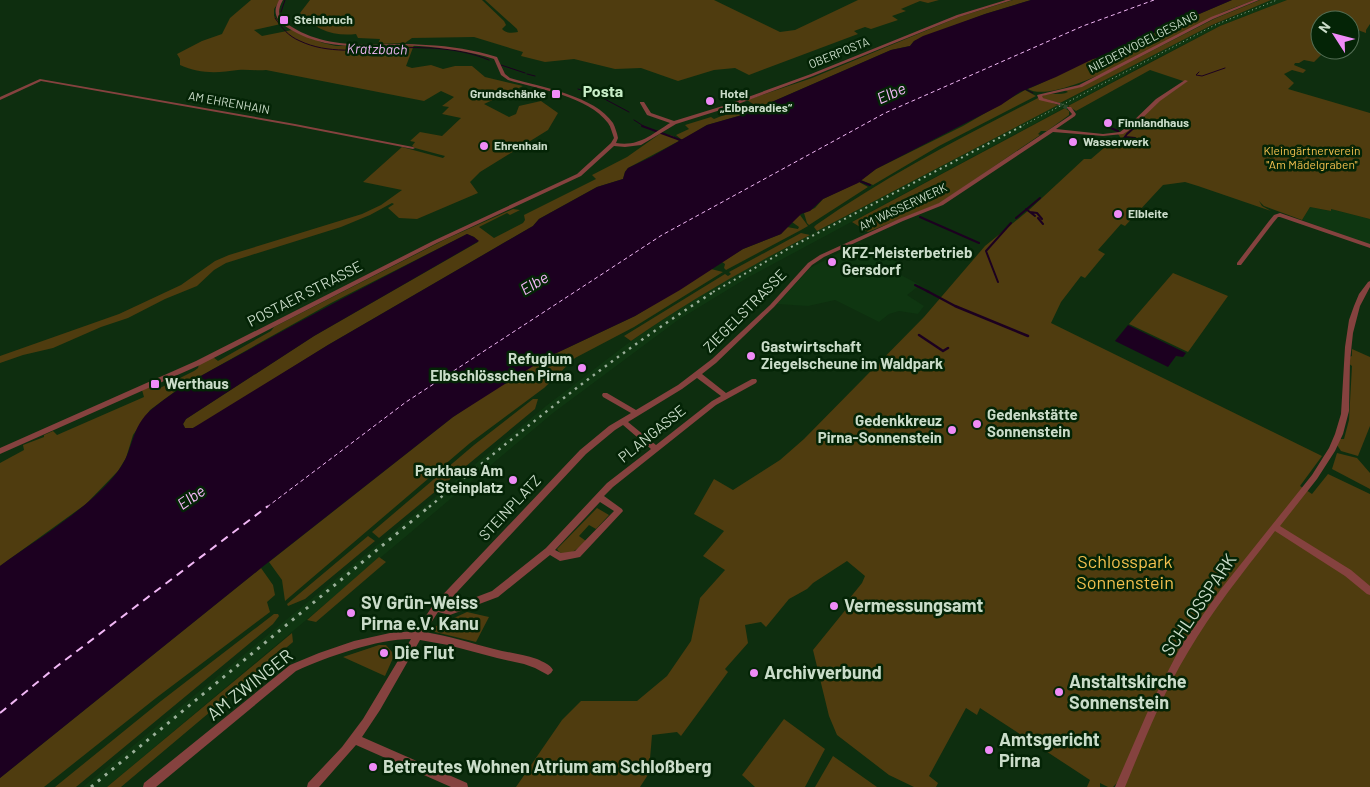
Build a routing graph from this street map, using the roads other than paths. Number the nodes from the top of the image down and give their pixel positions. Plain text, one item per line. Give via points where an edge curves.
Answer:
1 (281, 0) edge
2 (1010, 0) edge
3 (1257, 0) edge
4 (1186, 82) dead end
5 (0, 99) edge
6 (642, 103) dead end
7 (1058, 104) tunnel mouth
8 (1069, 108) dead end
9 (674, 123) junction
10 (1051, 130) junction
11 (613, 144) junction
12 (413, 148) dead end
13 (1370, 246) edge
14 (810, 264) joint
15 (1239, 264) dead end
16 (1370, 283) edge
17 (697, 374) junction
18 (754, 381) dead end
19 (605, 395) dead end
20 (725, 396) junction
21 (636, 414) junction
22 (623, 421) junction
23 (655, 448) junction
24 (0, 451) edge
25 (598, 497) junction
26 (1275, 527) junction
27 (549, 551) junction
28 (1370, 591) edge
29 (436, 608) junction
30 (417, 635) junction
31 (548, 670) dead end
32 (355, 739) junction
33 (148, 787) edge
34 (312, 787) edge
35 (463, 787) edge
36 (1120, 787) edge

1 - 11 street via 276,13 281,21 297,33 323,43 351,47 414,45 456,48 496,58 500,71 506,77 575,99 600,113 614,126 616,138
2 - 9 street, OBERPOSTA via 964,14 812,75
3 - 7 street, NIEDERVOGELGESANG via 1212,18 1080,86 1042,93 1039,97
4 - 10 street via 1158,100 1121,133 1103,135
5 - 12 street, AM EHRENHAIN via 40,80
6 - 9 street via 652,115
8 - 10 street, AM WASSERWERK via 1073,116
9 - 11 street, OBERPOSTA via 643,142
10 - 14 street, AM WASSERWERK via 941,204
11 - 24 street, POSTAER STRASSE via 579,175 461,230 198,362
13 - 15 street via 1280,215
14 - 17 street, ZIEGELSTRASSE via 744,334
16 - 26 street, SCHLOSSPARK via 1358,303 1347,355 1345,417 1332,450 1311,483
17 - 20 street
17 - 21 street, STEINPLATZ
18 - 20 street, PLANGASSE
19 - 21 street
20 - 23 street, PLANGASSE
21 - 22 street, STEINPLATZ
22 - 23 street
22 - 29 street, STEINPLATZ via 583,452
23 - 25 street, PLANGASSE
25 - 27 street, PLANGASSE
25 - 27 street via 619,511 577,554 560,557
26 - 28 street via 1348,573
26 - 36 street, SCHLOSSPARK via 1195,632 1171,675
27 - 29 street, PLANGASSE via 495,594 450,611
29 - 30 street, STEINPLATZ
30 - 31 street via 518,659
30 - 32 street, STEINPLATZ
30 - 33 street, AM ZWINGER via 380,639 309,660 293,668
32 - 34 street, STEINPLATZ
32 - 35 street

